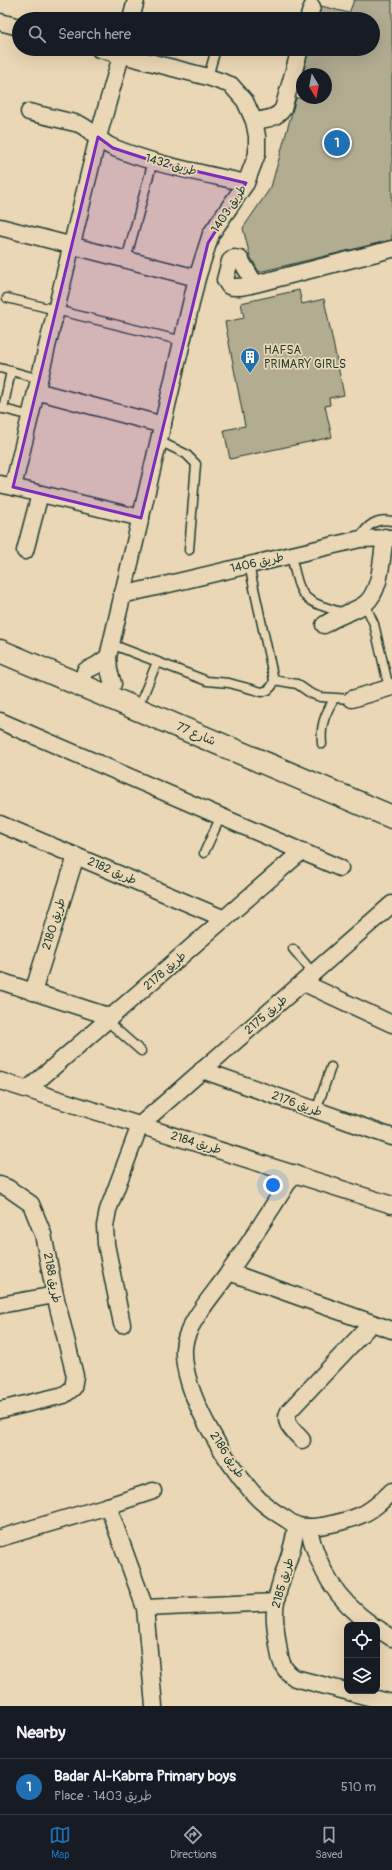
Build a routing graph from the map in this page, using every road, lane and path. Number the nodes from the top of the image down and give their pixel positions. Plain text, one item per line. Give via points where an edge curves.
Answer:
1 (136, 0) edge
2 (133, 12) edge
3 (0, 22) edge
4 (12, 25) edge
5 (121, 56) edge
6 (136, 56) edge
7 (214, 56) edge
8 (298, 56) edge
9 (208, 77) junction
10 (29, 112) dead end
11 (254, 121) junction
12 (98, 137) junction
13 (153, 161) junction
14 (246, 183) junction
15 (0, 227) edge
16 (72, 245) junction
17 (392, 249) edge
18 (126, 260) junction
19 (197, 278) junction
20 (255, 284) dead end
21 (7, 298) dead end
22 (56, 310) junction
23 (183, 341) junction
24 (0, 368) edge
25 (11, 371) junction
26 (38, 385) junction
27 (2, 409) edge
28 (31, 416) junction
29 (163, 425) junction
30 (159, 442) junction
31 (7, 486) edge
32 (40, 494) junction
33 (141, 518) junction
34 (392, 521) edge
35 (388, 538) edge
36 (360, 539) junction
37 (189, 550) dead end
38 (25, 551) dead end
39 (291, 555) junction
40 (249, 565) junction
41 (122, 595) junction
42 (365, 604) junction
43 (344, 613) junction
44 (324, 625) dead end
45 (0, 637) edge
46 (109, 650) junction
47 (0, 651) edge
48 (157, 662) junction
49 (85, 671) junction
50 (274, 680) junction
51 (113, 684) junction
52 (390, 688) edge
53 (143, 696) junction
54 (334, 699) junction
55 (352, 699) joint
56 (0, 721) edge
57 (322, 744) dead end
58 (392, 802) edge
59 (222, 816) junction
60 (392, 817) edge
61 (0, 824) edge
62 (302, 851) junction
63 (204, 853) dead end
64 (76, 856) junction
65 (340, 868) dead end
66 (389, 911) edge
67 (225, 919) junction
68 (293, 949) dead end
69 (309, 979) junction
70 (0, 981) edge
71 (33, 992) junction
72 (109, 1019) junction
73 (392, 1024) edge
74 (140, 1051) dead end
75 (331, 1067) dead end
76 (202, 1070) junction
77 (0, 1081) edge
78 (28, 1090) junction
79 (316, 1111) junction
80 (140, 1125) junction
81 (392, 1137) edge
82 (294, 1173) junction
83 (0, 1185) edge
84 (392, 1205) edge
85 (229, 1272) junction
86 (55, 1295) junction
87 (0, 1305) edge
88 (372, 1323) junction
89 (122, 1324) dead end
90 (392, 1330) edge
91 (0, 1410) edge
92 (302, 1440) dead end
93 (153, 1491) dead end
94 (392, 1491) edge
95 (108, 1506) junction
96 (302, 1526) junction
97 (0, 1538) edge
98 (276, 1602) junction
99 (145, 1608) junction
100 (368, 1622) edge
101 (380, 1630) edge
102 (392, 1638) edge
103 (392, 1703) edge
104 (154, 1706) edge

1 - 2 street
3 - 4 street
5 - 12 street
6 - 9 street, طريق 1403
7 - 9 lane
8 - 11 street via 280,114
9 - 11 street, طريق 1403 via 231,85 245,101
10 - 12 street, طريق 1432 via 79,124
11 - 14 street, طريق 1403 via 257,154
12 - 13 street, طريق 1432 via 113,148
12 - 16 street
13 - 14 street, طريق 1432
13 - 18 lane
14 - 19 street, طريق 1403 via 212,234
15 - 16 street
16 - 18 street
16 - 22 street
17 - 20 street
18 - 19 street
19 - 23 street, طريق 1403
21 - 22 lane
22 - 23 lane
22 - 26 street
23 - 29 street, طريق 1403
24 - 25 lane
25 - 26 lane
25 - 27 lane
26 - 28 street
26 - 29 street
27 - 28 lane
28 - 31 street
29 - 30 street, طريق 1403
30 - 33 street, طريق 1403
30 - 37 lane via 186,454 196,464
31 - 32 street
32 - 33 street
32 - 38 street
33 - 41 street, طريق 1403
34 - 36 lane via 379,520 373,523 367,527
35 - 36 street, طريق 1406
35 - 42 street via 376,586
36 - 39 street, طريق 1406
39 - 40 street, طريق 1406
39 - 43 lane via 302,594 320,605
40 - 41 street, طريق 1406
40 - 50 lane
41 - 46 street, طريق 1403
42 - 43 street
42 - 52 lane via 374,624
43 - 44 street
45 - 49 street, شارع 77
46 - 48 lane
46 - 49 street via 97,665
46 - 51 street, طريق 1403 via 109,670
47 - 60 street, شارع 77
48 - 50 lane via 200,679 229,683 262,692 272,686
48 - 53 lane
49 - 51 street, شارع 77
50 - 54 lane via 293,682 315,695
51 - 53 street, شارع 77
52 - 55 street
53 - 58 street, شارع 77
54 - 55 lane
54 - 57 lane via 323,719
56 - 59 street
59 - 62 street
59 - 63 lane
61 - 64 street, طريق 2182
62 - 65 street
62 - 67 street, طريق 2178
64 - 67 street, طريق 2182
64 - 71 street, طريق 2180
66 - 69 street, طريق 2175
67 - 72 street, طريق 2178
68 - 69 lane
69 - 73 street
69 - 76 street, طريق 2175
70 - 71 street
71 - 72 street
72 - 74 lane
72 - 78 street, طريق 2178
75 - 79 lane
76 - 79 street, طريق 2176
76 - 80 street, طريق 2175
77 - 78 street, طريق 2184
78 - 80 street, طريق 2184
79 - 81 street, طريق 2176
80 - 82 street, طريق 2184
80 - 89 street via 108,1210 105,1226 106,1244
82 - 84 street, طريق 2184
82 - 85 street, طريق 2186
83 - 86 street, طريق 2188 via 31,1204 43,1234
85 - 88 street
85 - 96 street, طريق 2186 via 192,1322 184,1348 187,1378 216,1440 253,1494 271,1510
86 - 87 street
86 - 91 street, طريق 2188 via 75,1376 73,1388 64,1395
88 - 90 street
88 - 92 street via 289,1411 287,1422
93 - 95 street
94 - 96 street via 379,1504 361,1515 326,1524
95 - 97 street
95 - 99 street
96 - 98 street, طريق 2185
96 - 100 street via 327,1579 348,1606
98 - 99 street
98 - 103 street, طريق 2185 via 275,1619 279,1652 287,1673 295,1678
99 - 104 street
101 - 102 street

